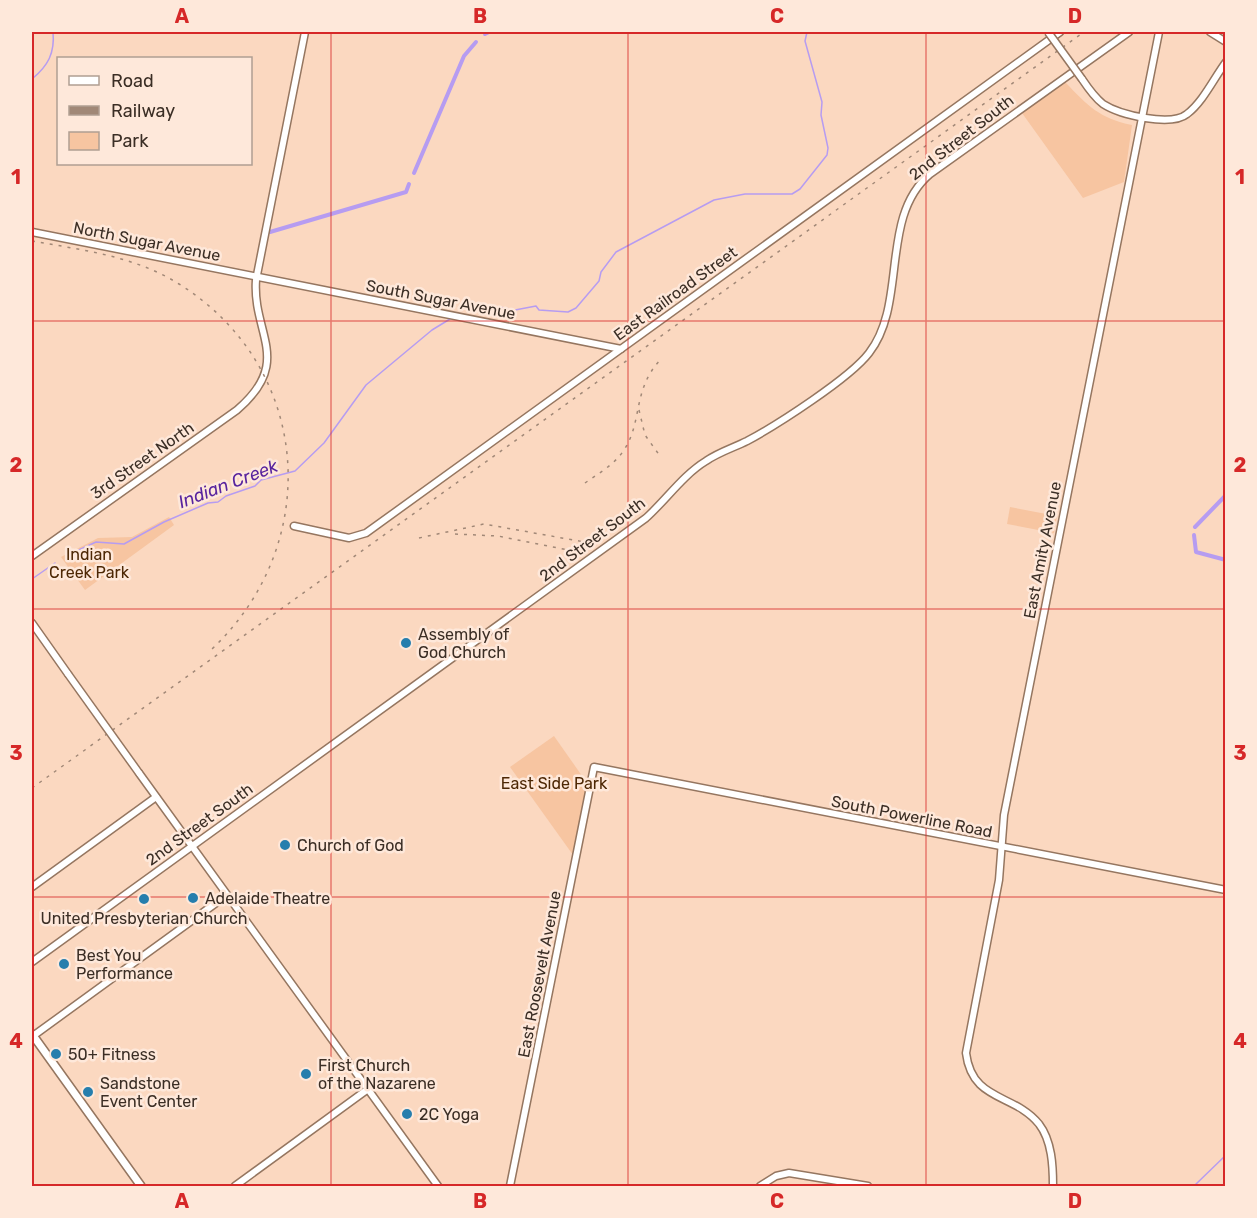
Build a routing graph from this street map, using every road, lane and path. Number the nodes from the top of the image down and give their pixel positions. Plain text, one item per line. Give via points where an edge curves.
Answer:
1 (305, 32) edge
2 (1047, 32) edge
3 (1060, 32) edge
4 (1130, 32) edge
5 (1210, 32) edge
6 (1159, 33) edge
7 (1226, 42) edge
8 (1226, 62) edge
9 (1142, 116) junction
10 (32, 232) edge
11 (256, 276) junction
12 (621, 349) junction
13 (294, 526) dead end
14 (32, 556) edge
15 (32, 623) edge
16 (594, 767) joint
17 (156, 797) junction
18 (192, 846) junction
19 (1001, 847) junction
20 (32, 887) edge
21 (1226, 890) edge
22 (227, 895) junction
23 (32, 962) edge
24 (32, 1036) edge
25 (368, 1089) junction
26 (141, 1186) edge
27 (235, 1186) edge
28 (438, 1186) edge
29 (510, 1186) edge
30 (760, 1186) edge
31 (868, 1186) edge
32 (1053, 1186) edge

1 - 11 street, 3rd Street North
2 - 9 street, bridge via 1103,104
3 - 12 street, East Railroad Street
4 - 18 street, 2nd Street South via 914,189 905,212 882,329 872,350 855,368 760,433 703,462 638,524
5 - 7 street
6 - 9 street, East Amity Avenue
8 - 9 street via 1186,116 1169,120
9 - 19 street, East Amity Avenue via 1004,815
10 - 11 street, North Sugar Avenue
11 - 12 street, South Sugar Avenue
11 - 14 street, 3rd Street North via 256,301 267,340 266,365 253,394 237,410
12 - 13 street, East Railroad Street via 366,533 349,538
15 - 17 street, bridge
16 - 19 street, South Powerline Road
16 - 29 street, East Roosevelt Avenue
17 - 18 street
17 - 20 street
18 - 22 street
18 - 23 street, 2nd Street South
19 - 21 street, South Powerline Road
19 - 32 street, East Amity Avenue via 999,880 966,1053 971,1074 988,1092 1034,1119 1047,1139
22 - 24 street
22 - 25 street
24 - 26 main road
25 - 27 street
25 - 28 street
30 - 31 street via 776,1176 796,1173

